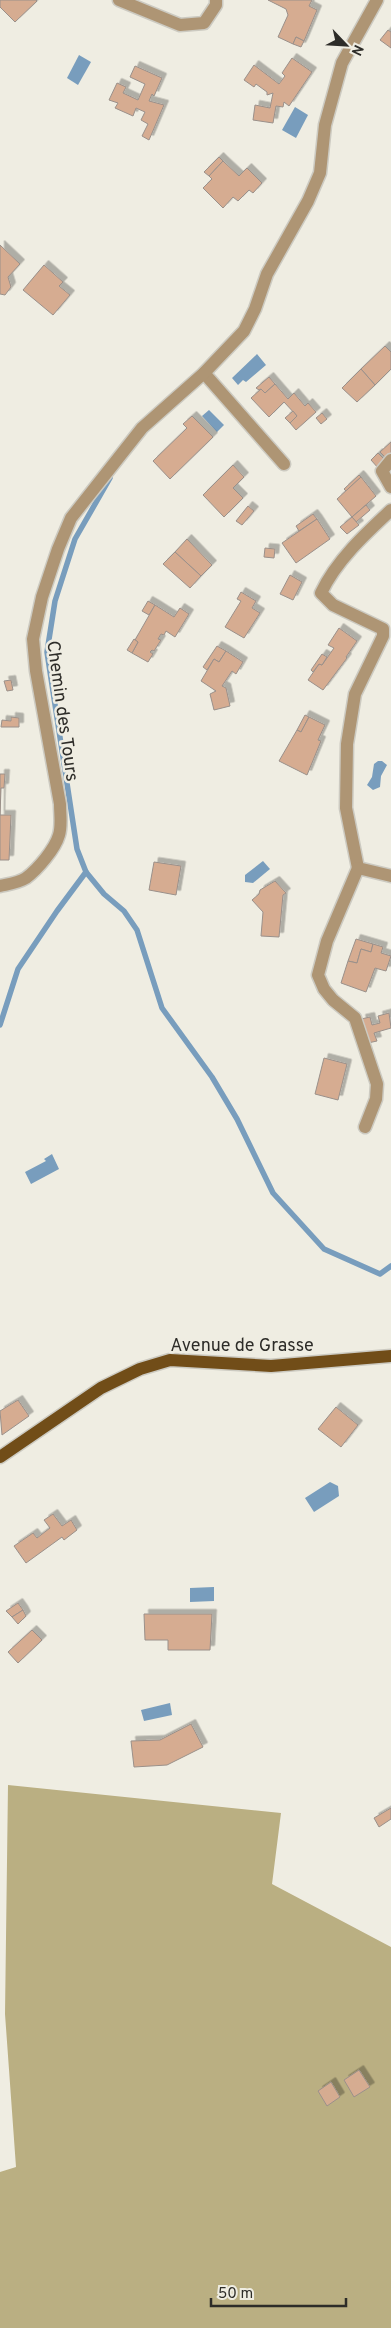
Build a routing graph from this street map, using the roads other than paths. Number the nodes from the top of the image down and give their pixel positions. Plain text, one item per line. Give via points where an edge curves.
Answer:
1 (119, 0) edge
2 (216, 0) edge
3 (377, 0) edge
4 (204, 373) junction
5 (391, 460) edge
6 (284, 464) dead end
7 (391, 487) edge
8 (391, 510) edge
9 (358, 868) junction
10 (391, 876) edge
11 (0, 886) edge
12 (365, 1127) dead end
13 (391, 1356) edge
14 (0, 1457) edge

1 - 2 street via 180,25 204,23
3 - 4 street, Chemin des Tours via 342,63 325,125 320,172 308,202 266,274 244,331
4 - 6 street
4 - 11 street, Chemin des Tours via 142,428 71,518 42,598 33,639 60,804 59,838 26,878
5 - 7 street via 382,471
8 - 9 street via 329,577 321,593 333,605 383,629 383,636 355,694 347,744 346,808
9 - 10 street
9 - 12 street via 327,941 318,975 332,1000 354,1018 377,1084 376,1099
13 - 14 main road, Avenue de Grasse via 271,1366 170,1360 140,1369 100,1388

